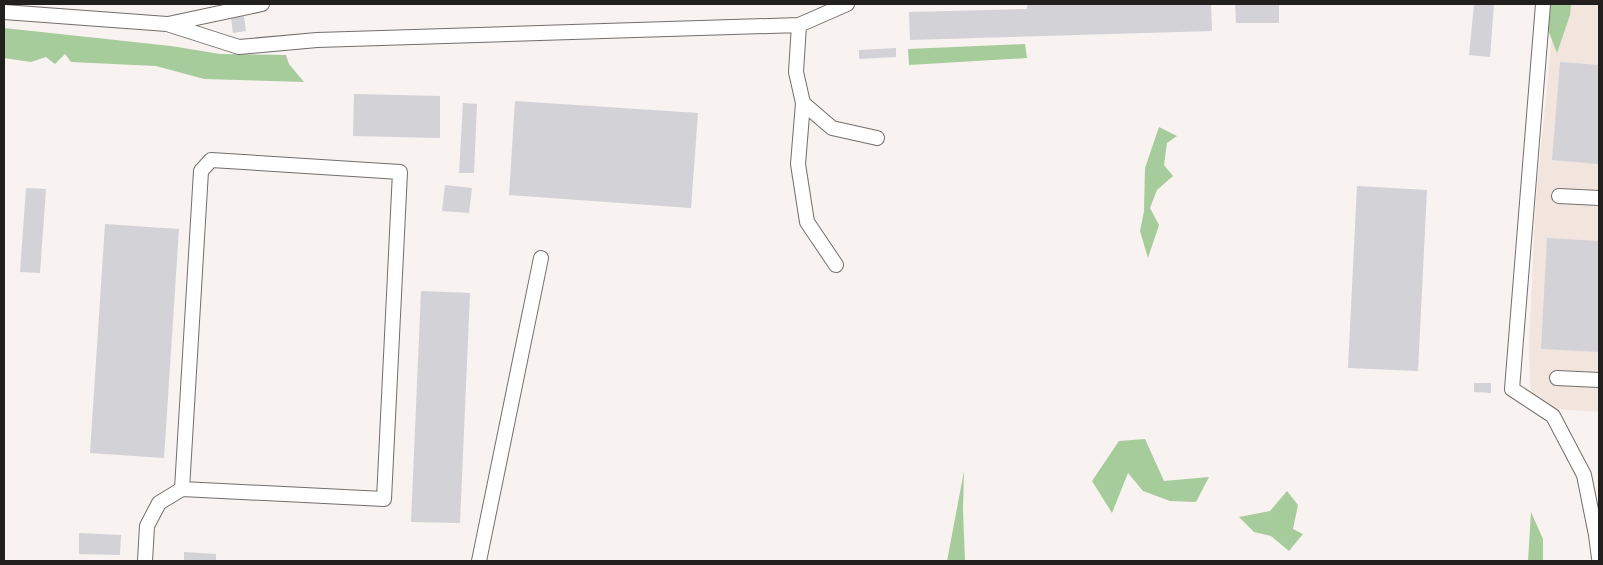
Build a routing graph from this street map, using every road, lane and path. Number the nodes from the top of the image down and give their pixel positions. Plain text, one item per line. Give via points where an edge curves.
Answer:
1 (262, 4) edge
2 (847, 4) edge
3 (1543, 4) edge
4 (55, 10) edge
5 (201, 10) edge
6 (4, 12) edge
7 (167, 24) junction
8 (799, 25) junction
9 (803, 103) junction
10 (877, 138) dead end
11 (1559, 196) dead end
12 (1599, 198) edge
13 (542, 258) dead end
14 (836, 265) dead end
15 (1557, 378) dead end
16 (1599, 380) edge
17 (182, 489) junction
18 (1598, 533) edge
19 (1599, 558) edge
20 (145, 561) edge
21 (479, 561) edge

1 - 5 lane
2 - 8 lane
3 - 18 lane via 1512,388 1553,416 1584,475
4 - 6 lane
4 - 7 lane
5 - 7 lane
7 - 8 lane via 239,46 317,40
8 - 9 lane via 796,72
9 - 10 lane via 832,128
9 - 14 lane via 798,164 807,222
11 - 12 lane
13 - 21 lane
15 - 16 lane
17 - 17 lane via 201,171 211,160 400,172 384,499
17 - 20 lane via 159,504 147,526
18 - 19 lane

